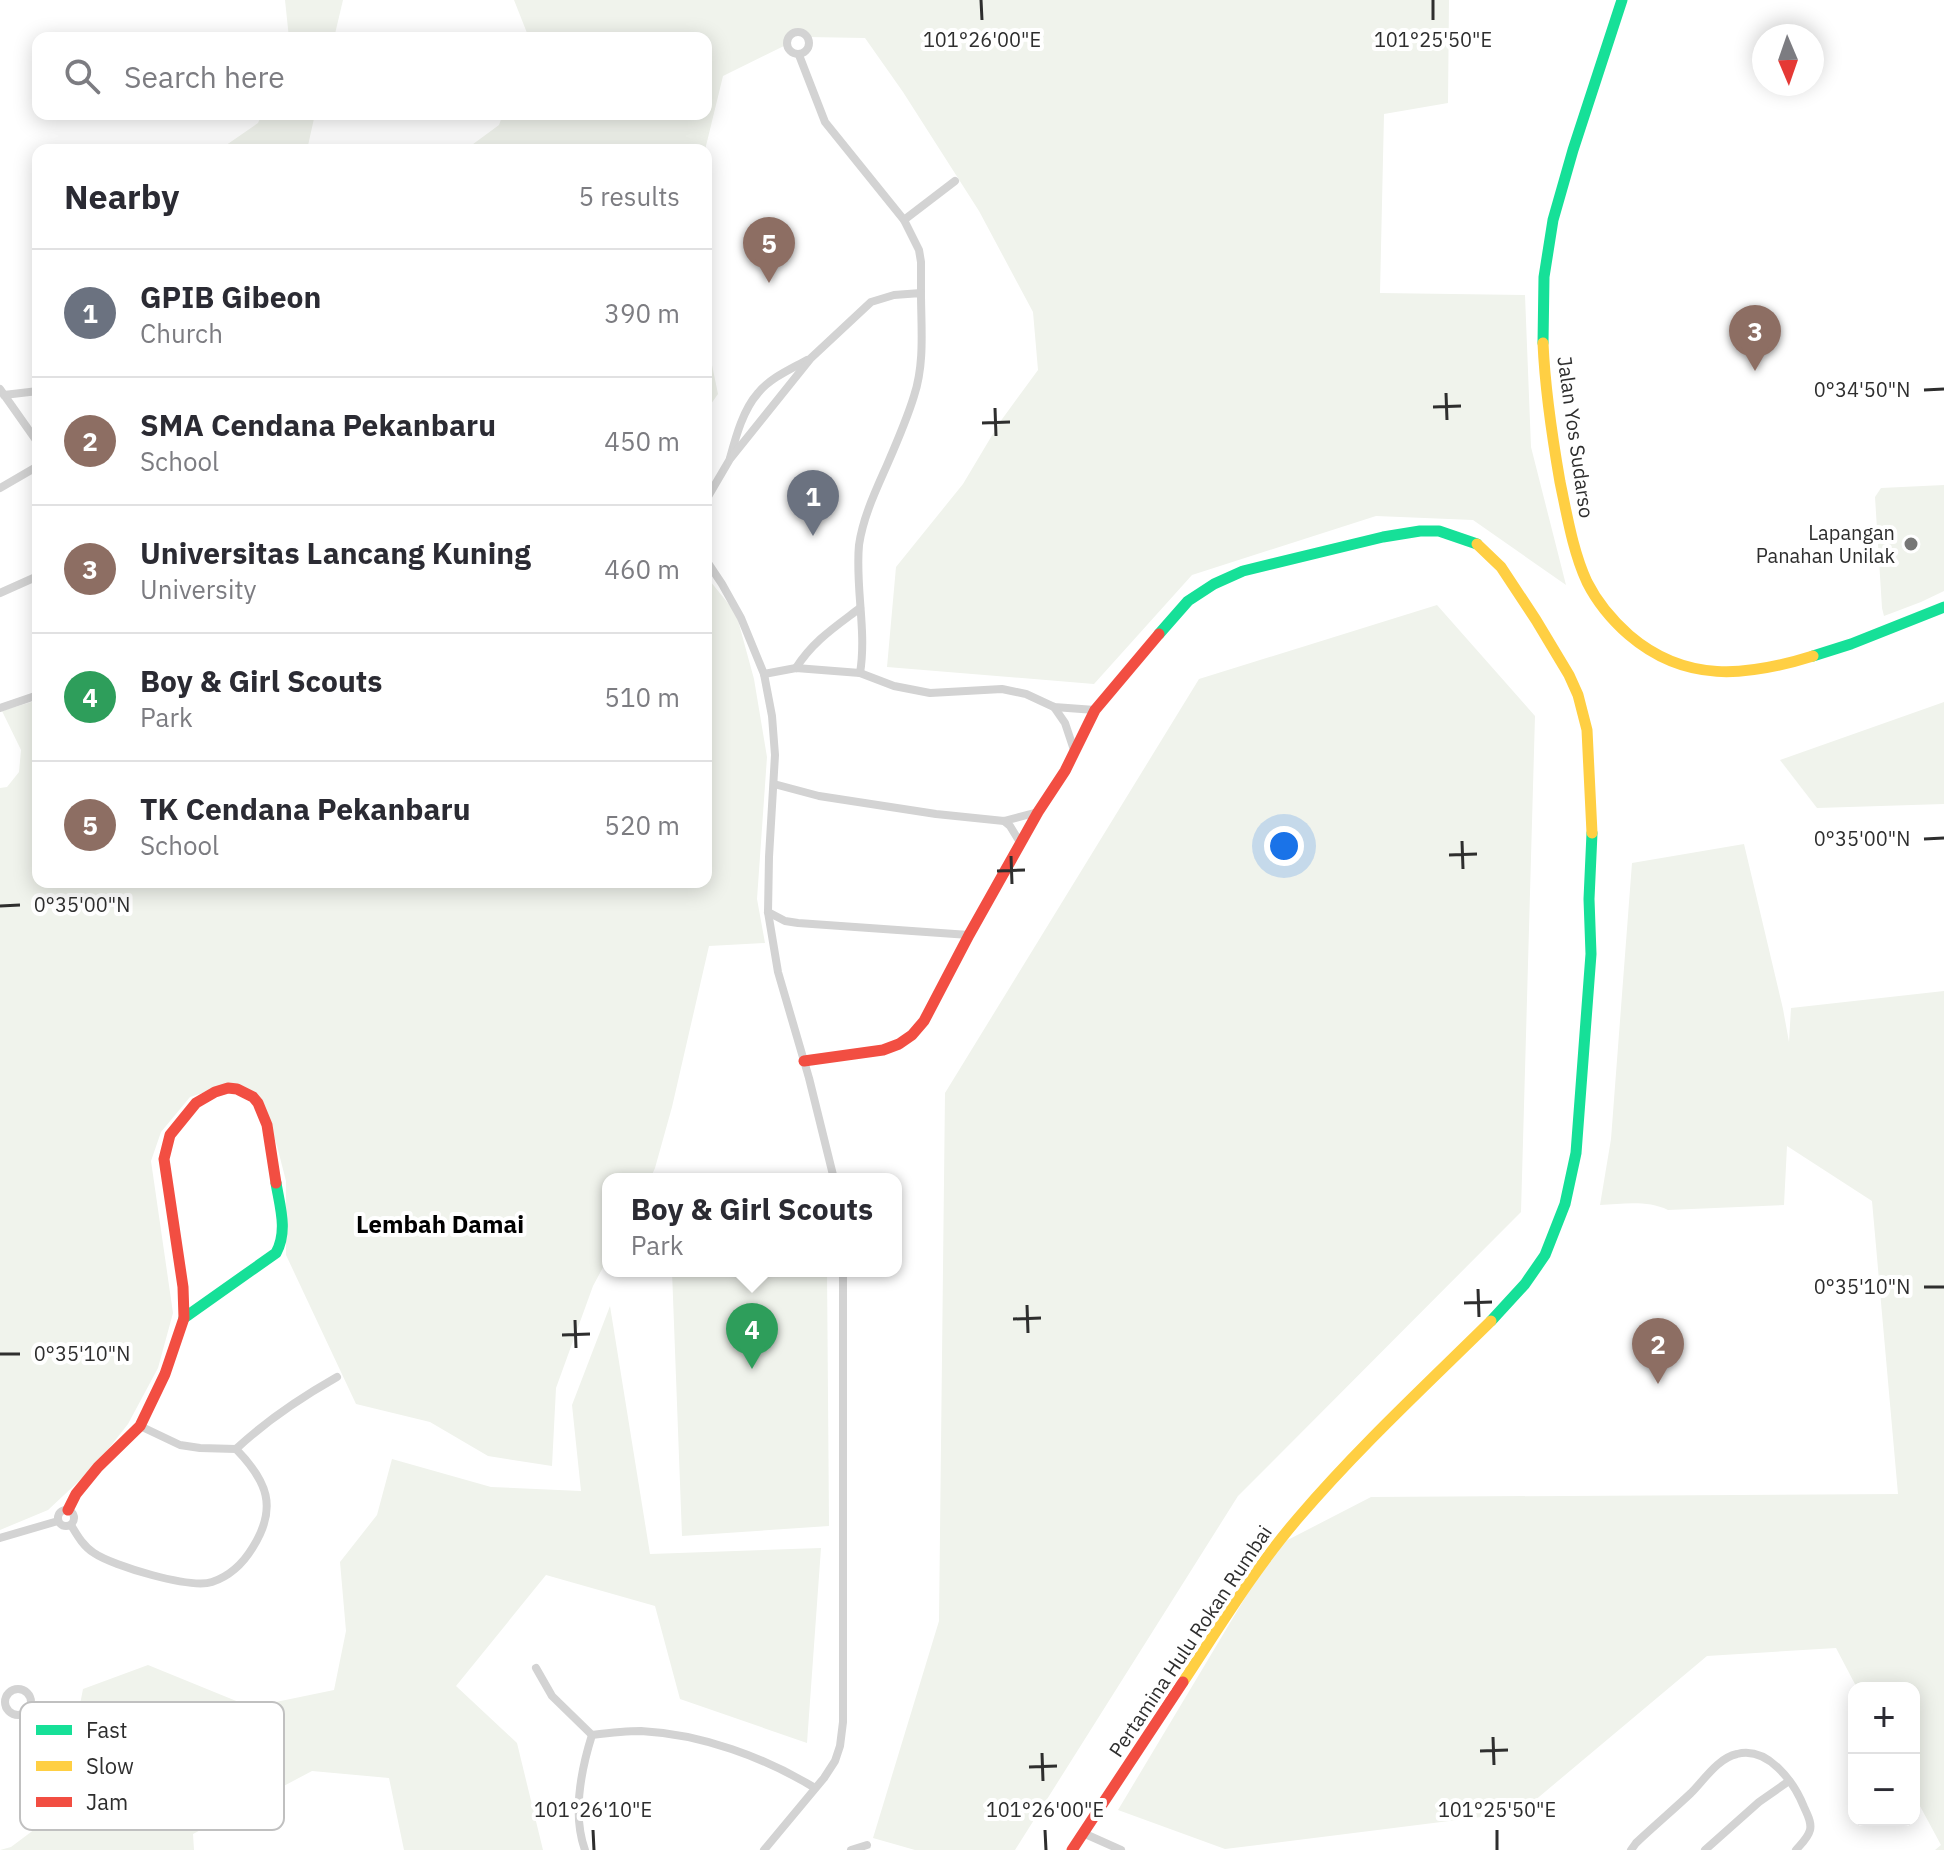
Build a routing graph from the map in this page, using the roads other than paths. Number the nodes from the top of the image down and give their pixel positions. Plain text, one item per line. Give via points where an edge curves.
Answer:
1 (1622, 0) edge
2 (799, 55) dead end
3 (955, 181) dead end
4 (904, 220) junction
5 (921, 293) junction
6 (811, 358) junction
7 (32, 391) edge
8 (2, 392) edge
9 (32, 434) edge
10 (730, 459) junction
11 (32, 469) edge
12 (0, 488) edge
13 (712, 490) edge
14 (712, 569) edge
15 (32, 579) edge
16 (0, 593) edge
17 (1944, 607) edge
18 (860, 608) junction
19 (796, 668) junction
20 (860, 673) junction
21 (764, 674) junction
22 (32, 697) edge
23 (1054, 707) junction
24 (0, 708) edge
25 (1095, 710) junction
26 (1074, 750) junction
27 (774, 784) junction
28 (1038, 812) junction
29 (1004, 821) junction
30 (1021, 844) junction
31 (768, 912) junction
32 (969, 935) junction
33 (804, 1061) junction
34 (832, 1173) edge
35 (843, 1277) edge
36 (184, 1318) junction
37 (337, 1377) dead end
38 (140, 1426) junction
39 (236, 1449) junction
40 (68, 1510) junction
41 (58, 1521) junction
42 (71, 1525) junction
43 (0, 1538) edge
44 (536, 1668) dead end
45 (592, 1735) junction
46 (1789, 1781) junction
47 (815, 1788) junction
48 (1083, 1833) junction
49 (867, 1845) dead end
50 (585, 1850) edge
51 (764, 1850) edge
52 (851, 1850) edge
53 (1072, 1850) edge
54 (1121, 1850) edge
55 (1631, 1850) edge
56 (1705, 1850) edge
57 (1796, 1850) edge

1 - 17 street, Jalan Yos Sudarso via 1553,213 1543,282 1547,382 1562,495 1594,595 1621,628 1669,661 1743,672 1868,638
2 - 4 street via 825,122
3 - 4 street
4 - 5 street via 919,250
5 - 6 street via 871,302
5 - 18 street via 918,383 859,544
6 - 10 street
6 - 10 street via 758,393 737,432
7 - 8 street
8 - 9 street
10 - 13 street
11 - 12 street
14 - 21 street via 741,618
15 - 16 street
18 - 19 street via 819,639
18 - 20 street
19 - 20 street
19 - 21 street
20 - 23 street via 930,693 1002,689
21 - 27 street via 772,716
22 - 24 street
23 - 25 street
23 - 26 street
25 - 26 street, Pertamina Hulu Rokan Rumbai
25 - 48 street, Pertamina Hulu Rokan Rumbai via 1188,601 1243,571 1420,531 1439,531 1479,545 1527,606 1578,695 1587,730 1591,954 1576,1153 1565,1204 1545,1255 1502,1309 1298,1518 1251,1579
26 - 28 street, Pertamina Hulu Rokan Rumbai
27 - 29 street via 889,808
27 - 31 street
28 - 29 street
28 - 30 street, Pertamina Hulu Rokan Rumbai
29 - 30 street
30 - 32 street, Pertamina Hulu Rokan Rumbai
31 - 32 street via 798,923
31 - 33 street via 778,972
32 - 33 street, Pertamina Hulu Rokan Rumbai via 933,1007 912,1035 883,1050
33 - 34 street
35 - 47 street via 843,1722 835,1761
36 - 36 street via 166,1146 196,1103 215,1092 237,1089 253,1097 267,1125 282,1242 276,1253
36 - 38 street
37 - 39 street via 297,1400
38 - 39 street via 180,1445
38 - 40 street via 98,1467
39 - 42 street via 264,1490 268,1514 249,1555 210,1583 130,1569 96,1555
40 - 41 street
40 - 42 street via 74,1517
41 - 42 street
41 - 43 street
44 - 45 street via 552,1696
45 - 47 street via 642,1731 720,1745
45 - 50 street via 578,1828
46 - 55 street via 1764,1757 1736,1754 1721,1762
46 - 56 street
46 - 57 street via 1810,1822 1810,1832
47 - 51 street
48 - 53 street, Pertamina Hulu Rokan Rumbai
48 - 54 street
49 - 52 street

